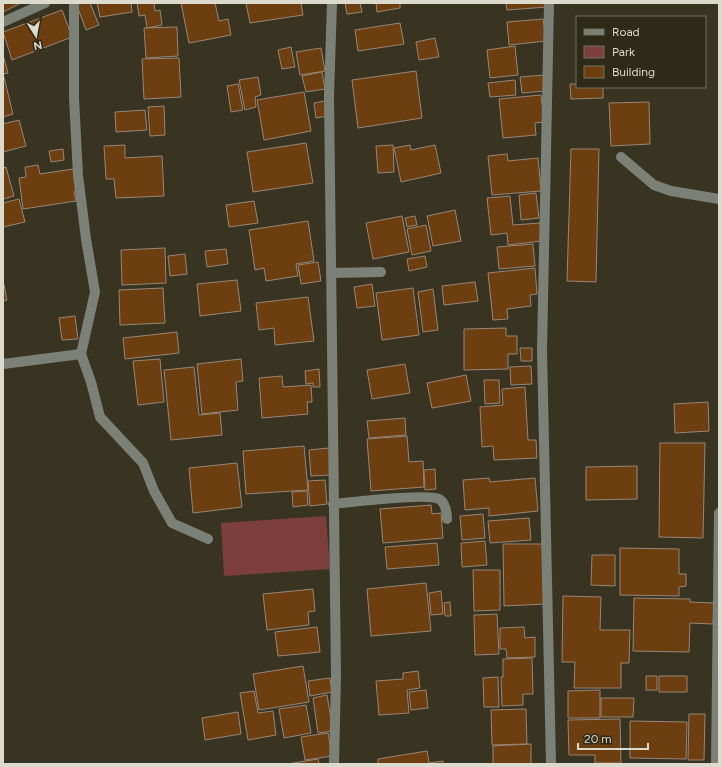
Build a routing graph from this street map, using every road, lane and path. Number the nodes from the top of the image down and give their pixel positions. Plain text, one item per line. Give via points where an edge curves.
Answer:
1 (45, 3) edge
2 (74, 3) edge
3 (332, 3) edge
4 (549, 3) edge
5 (3, 22) edge
6 (621, 157) dead end
7 (719, 199) edge
8 (381, 272) dead end
9 (331, 273) junction
10 (81, 354) junction
11 (3, 364) edge
12 (333, 504) junction
13 (719, 513) edge
14 (447, 519) dead end
15 (208, 538) dead end
16 (334, 764) edge
17 (551, 764) edge
18 (716, 764) edge

1 - 5 street
2 - 10 street via 74,98 78,175 96,292
3 - 9 street via 329,96
4 - 17 street via 542,350
6 - 7 street via 654,185 671,191
8 - 9 street
9 - 12 street
10 - 11 street
10 - 15 street via 100,417 143,463 154,491 172,523
12 - 14 street via 435,498 441,500
12 - 16 street via 336,676
13 - 18 street

